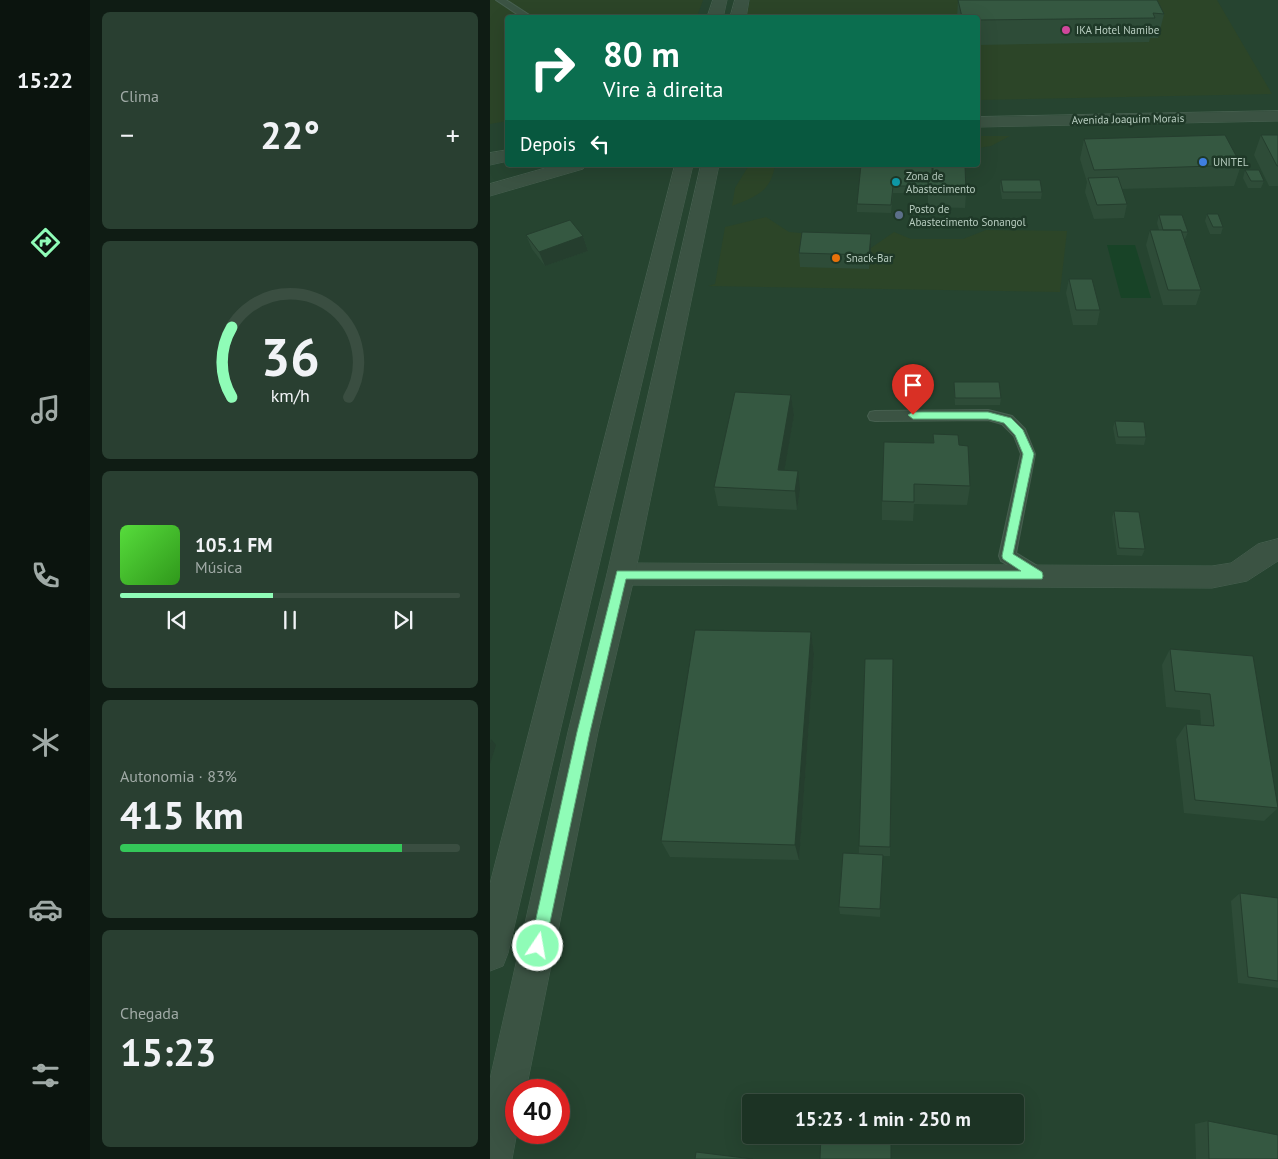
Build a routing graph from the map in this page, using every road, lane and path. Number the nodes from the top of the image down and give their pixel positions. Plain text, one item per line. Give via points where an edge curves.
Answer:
1 (500, 0) edge
2 (720, 0) edge
3 (742, 0) edge
4 (525, 15) edge
5 (716, 15) edge
6 (739, 15) edge
7 (1278, 102) edge
8 (980, 106) edge
9 (1278, 116) edge
10 (980, 122) edge
11 (505, 156) edge
12 (490, 159) edge
13 (569, 167) edge
14 (684, 167) edge
15 (710, 167) edge
16 (490, 190) edge
17 (875, 416) dead end
18 (1278, 550) edge
19 (621, 574) junction
20 (1038, 576) junction
21 (490, 954) edge
22 (492, 1159) edge

1 - 4 lane
2 - 5 street
3 - 6 street
7 - 8 street, Avenida Joaquim Morais
9 - 10 street, Avenida Joaquim Morais
11 - 12 street
13 - 16 street
14 - 21 street
15 - 19 street
17 - 20 lane via 988,415 1007,420 1020,433 1028,454 1007,556
18 - 20 street via 1268,552 1236,573 1212,577
19 - 20 street
19 - 22 street

